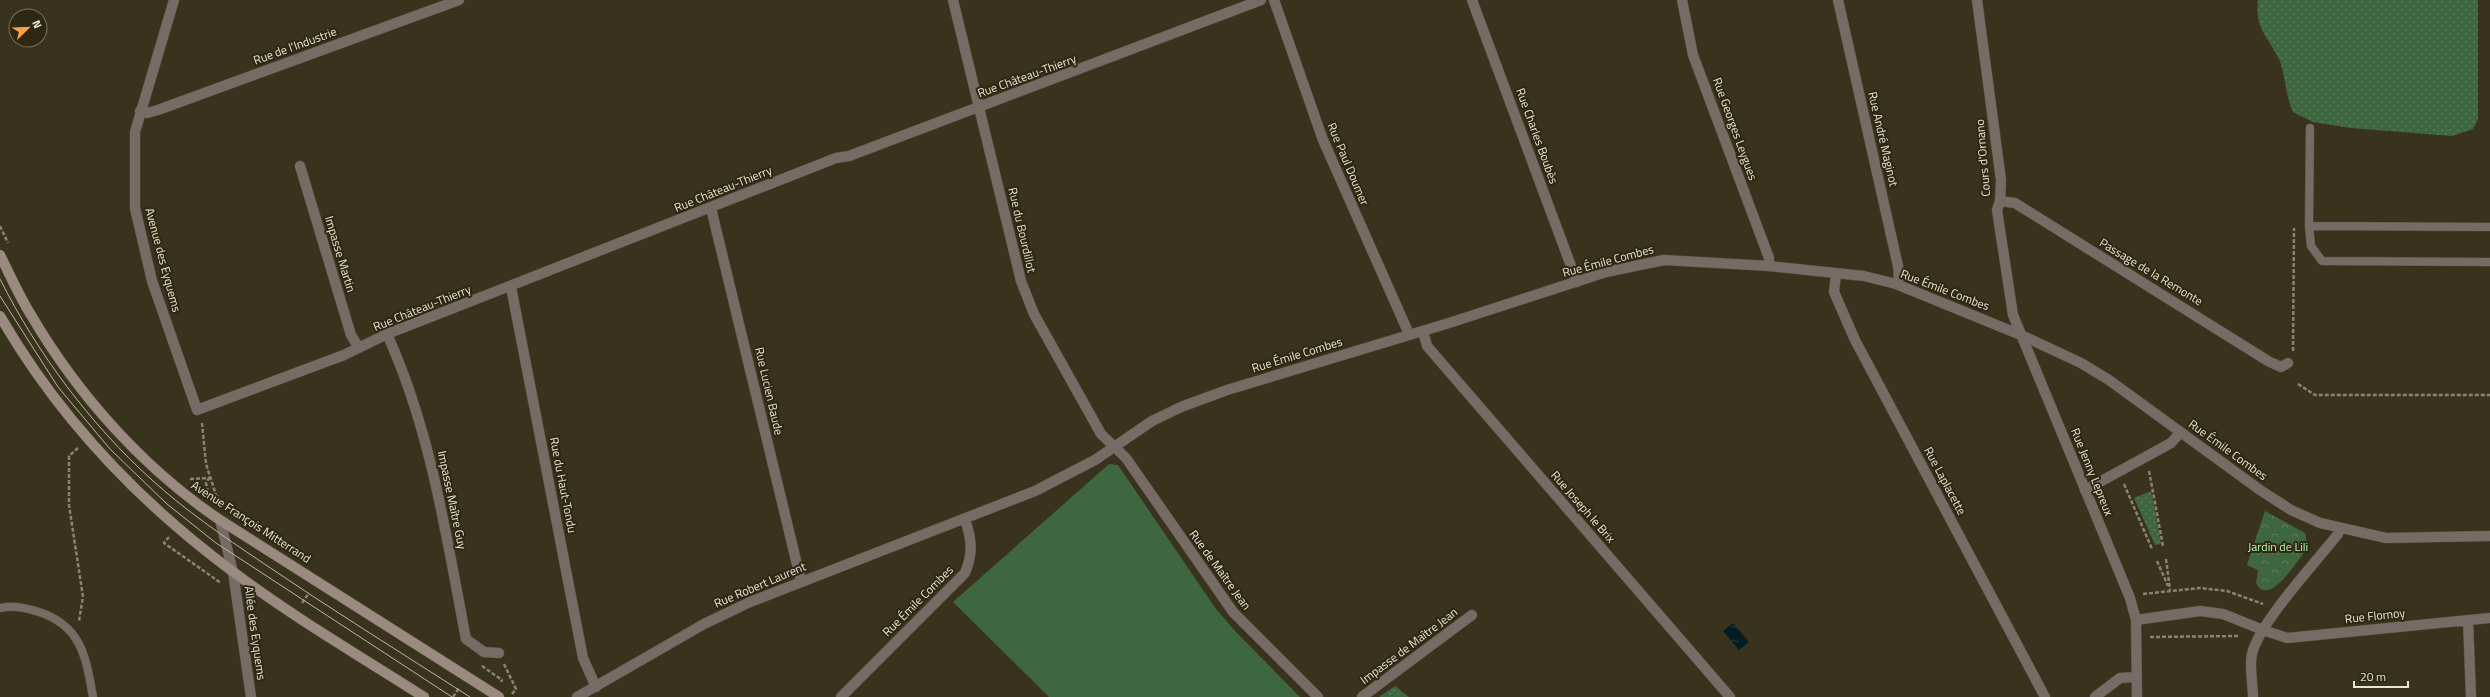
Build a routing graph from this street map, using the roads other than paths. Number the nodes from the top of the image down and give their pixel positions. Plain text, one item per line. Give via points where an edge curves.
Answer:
1 (174, 0) edge
2 (459, 0) edge
3 (953, 0) edge
4 (1261, 0) edge
5 (1274, 0) edge
6 (1472, 0) edge
7 (1682, 0) edge
8 (1838, 0) edge
9 (1977, 0) edge
10 (979, 107) junction
11 (140, 111) junction
12 (2310, 128) dead end
13 (300, 166) dead end
14 (2000, 201) junction
15 (711, 208) junction
16 (2309, 226) junction
17 (2490, 227) edge
18 (0, 255) edge
19 (2490, 262) edge
20 (1769, 266) junction
21 (1836, 274) junction
22 (1577, 282) junction
23 (1896, 284) junction
24 (511, 287) junction
25 (0, 316) edge
26 (1422, 331) junction
27 (387, 334) junction
28 (1409, 334) junction
29 (2021, 335) junction
30 (359, 348) junction
31 (2288, 363) road end
32 (197, 410) joint
33 (2180, 433) junction
34 (1114, 447) junction
35 (2086, 490) junction
36 (220, 520) junction
37 (965, 520) junction
38 (2339, 529) junction
39 (2490, 536) edge
40 (233, 572) junction
41 (801, 581) junction
42 (0, 608) edge
43 (1472, 615) dead end
44 (2490, 618) edge
45 (2136, 620) junction
46 (2468, 620) junction
47 (2263, 630) junction
48 (499, 653) road end
49 (2136, 677) junction
50 (596, 687) junction
51 (93, 697) edge
52 (251, 697) edge
53 (424, 697) edge
54 (499, 697) edge
55 (577, 697) edge
56 (841, 697) edge
57 (1318, 697) edge
58 (1362, 697) edge
59 (1730, 697) edge
60 (2045, 697) edge
61 (2095, 697) edge
62 (2137, 697) edge
63 (2253, 697) edge
64 (2471, 697) edge

1 - 11 street, Avenue des Eyquems
2 - 11 street, Rue de l'Industrie via 158,110 147,113
3 - 10 street, Rue du Bourdillot
4 - 10 street, Rue Château-Thierry
5 - 28 street, Rue Paul Doumer via 1323,140
6 - 22 street, Rue Charles Boubès
7 - 20 street, Rue Georges Leygues via 1693,55 1769,258
8 - 23 street, Rue André Maginot via 1898,266 1899,278
9 - 14 street, Cours d'Ornano via 2000,180
10 - 15 street, Rue Château-Thierry via 849,156 836,158
10 - 34 street, Rue du Bourdillot via 1021,281 1034,314 1101,434
11 - 32 street, Avenue des Eyquems via 135,132 135,208 152,281
12 - 16 lane
13 - 30 street, Impasse Martin via 351,335
14 - 29 street, Cours d'Ornano via 1997,210 2010,301
14 - 31 street, Passage de la Remonte via 2015,203 2268,361 2281,367
15 - 24 street, Rue Château-Thierry
15 - 41 street, Rue Lucien Baude
16 - 17 lane
16 - 19 lane via 2311,246 2322,261
18 - 36 main road, Avenue François Mitterrand via 30,315 69,373 123,437 158,472
20 - 21 street, Rue Émile Combes
20 - 22 street, Rue Émile Combes via 1664,260 1620,269
21 - 23 street, Rue Émile Combes via 1864,276
21 - 60 street, Rue Laplacette via 1834,292 1855,340
22 - 26 street, Rue Émile Combes
23 - 29 street, Rue Émile Combes
24 - 27 street, Rue Château-Thierry
24 - 50 street, Rue du Haut-Tondu via 583,658
25 - 40 main road via 34,373 102,456 140,495
26 - 28 street, Rue Émile Combes
26 - 59 street, Rue Joseph le Brix via 1427,346
27 - 30 street, Rue Château-Thierry
27 - 48 street, Impasse Maître Guy via 425,437 466,639 484,652
28 - 34 street, Rue Émile Combes via 1227,390 1181,407 1152,421
29 - 33 street, Rue Émile Combes via 2110,380
29 - 35 street, Rue Jenny Lepreux
30 - 32 street, Rue Château-Thierry
33 - 35 street via 2171,443
33 - 38 street, Rue Émile Combes via 2291,510
34 - 37 street, Rue Émile Combes via 1036,491
34 - 57 street, Rue de Maître Jean via 1126,458 1233,612
35 - 45 street, Rue Jenny Lepreux via 2130,598
36 - 40 street, Allée des Eyquems
36 - 54 main road, Avenue François Mitterrand
37 - 41 street, Rue Robert Laurent
37 - 56 street, Rue Émile Combes via 972,546 965,573
38 - 39 street, Rue Émile Combes via 2386,538
38 - 47 street via 2338,534
40 - 52 street, Allée des Eyquems
40 - 53 main road via 295,615
41 - 50 street, Rue Robert Laurent via 704,624
42 - 51 lane via 28,608 44,613 71,630 87,662
43 - 58 street, Impasse de Maître Jean
44 - 46 street, Rue Flornoy
45 - 47 street, Rue Flornoy via 2200,610 2223,614
45 - 49 street, Rue Jenny Lepreux
46 - 47 street, Rue Flornoy via 2287,638
46 - 64 street
47 - 63 street via 2251,656
49 - 61 street via 2120,678
49 - 62 street, Rue Jenny Lepreux
50 - 55 street, Rue Robert Laurent

